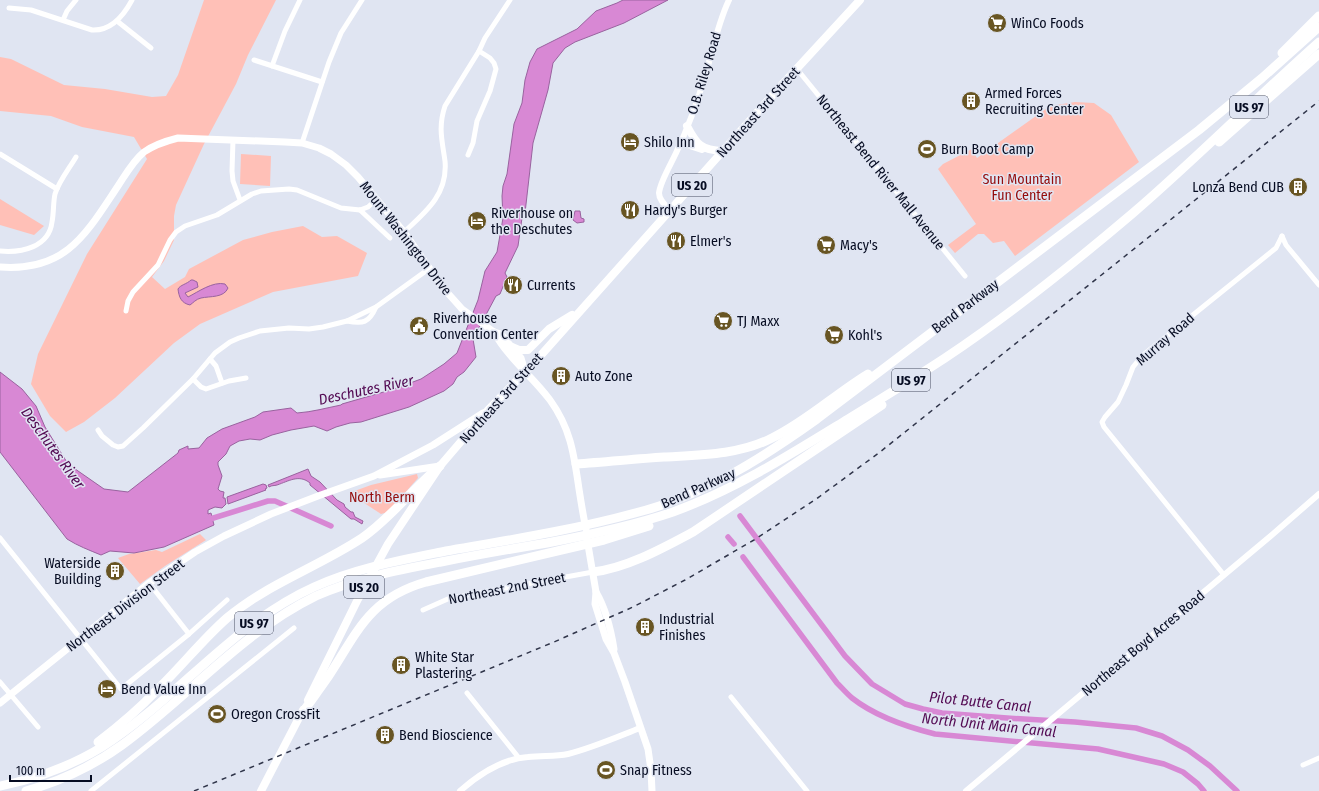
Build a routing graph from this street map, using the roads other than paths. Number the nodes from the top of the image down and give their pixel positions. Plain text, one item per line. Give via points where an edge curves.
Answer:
1 (76, 0) edge
2 (132, 0) edge
3 (300, 0) edge
4 (362, 0) edge
5 (510, 0) edge
6 (729, 0) edge
7 (860, 0) edge
8 (9, 8) dead end
9 (1319, 16) edge
10 (63, 20) junction
11 (117, 20) junction
12 (1319, 28) edge
13 (1319, 42) edge
14 (151, 48) dead end
15 (479, 51) junction
16 (1319, 54) edge
17 (254, 60) dead end
18 (272, 66) junction
19 (796, 69) junction
20 (322, 82) junction
21 (1241, 96) junction
22 (687, 126) junction
23 (233, 140) junction
24 (681, 142) junction
25 (302, 143) junction
26 (711, 150) junction
27 (723, 151) junction
28 (0, 154) edge
29 (468, 155) dead end
30 (76, 157) dead end
31 (1184, 167) junction
32 (57, 189) junction
33 (377, 199) junction
34 (240, 200) junction
35 (360, 210) junction
36 (670, 210) junction
37 (404, 232) junction
38 (390, 238) dead end
39 (0, 251) edge
40 (0, 267) edge
41 (430, 268) junction
42 (965, 276) dead end
43 (1319, 285) edge
44 (376, 307) junction
45 (126, 311) dead end
46 (579, 311) junction
47 (347, 321) junction
48 (494, 332) junction
49 (512, 347) junction
50 (910, 348) junction
51 (946, 357) junction
52 (210, 359) junction
53 (525, 371) junction
54 (246, 378) dead end
55 (193, 379) junction
56 (222, 383) junction
57 (488, 410) junction
58 (98, 430) dead end
59 (576, 464) junction
60 (440, 466) junction
61 (374, 476) junction
62 (1319, 494) edge
63 (603, 536) junction
64 (0, 538) edge
65 (593, 572) junction
66 (1224, 575) junction
67 (149, 583) junction
68 (227, 600) dead end
69 (423, 610) dead end
70 (294, 628) dead end
71 (189, 634) junction
72 (80, 638) junction
73 (0, 682) edge
74 (467, 693) dead end
75 (11, 695) junction
76 (732, 697) dead end
77 (0, 703) edge
78 (301, 715) junction
79 (38, 727) dead end
80 (640, 728) junction
81 (519, 758) junction
82 (1319, 758) edge
83 (1303, 765) dead end
84 (63, 766) junction
85 (0, 786) edge
86 (970, 790) edge
87 (26, 791) edge
88 (91, 791) edge
89 (261, 791) edge
90 (460, 791) edge
91 (652, 791) edge
92 (807, 791) edge

1 - 10 street
2 - 11 street
3 - 18 street
4 - 20 street via 341,33
5 - 15 street
6 - 22 street, O.B. Riley Road
7 - 19 main road, Northeast 3rd Street / US 20
8 - 10 street via 31,10
9 - 21 highway
10 - 11 street via 98,30
11 - 14 street
12 - 21 highway, Bend Parkway / US 97
13 - 31 highway, Bend Parkway / US 97
15 - 29 street via 490,58 496,69
15 - 37 street via 451,95 442,115 440,131 445,163 440,190 425,213
16 - 31 highway via 1233,131
17 - 18 street
18 - 20 street
19 - 27 main road, Northeast 3rd Street / US 20
19 - 42 street, Northeast Bend River Mall Avenue
20 - 25 street
21 - 50 highway, Bend Parkway / US 97
22 - 24 street, O.B. Riley Road
22 - 26 main road via 698,144
23 - 25 main road, Mount Washington Drive
23 - 34 street via 232,176
23 - 40 main road, Mount Washington Drive via 178,138 162,142 144,152 132,165 92,225 67,250 49,260 26,267
24 - 26 main road
24 - 36 street, O.B. Riley Road via 659,192 660,198
25 - 33 main road, Mount Washington Drive via 332,154 346,165
26 - 27 main road
27 - 36 main road, Northeast 3rd Street / US 20
28 - 32 street
30 - 32 street
31 - 51 highway, Bend Parkway / US 97 via 1033,294
32 - 39 street via 48,235 28,250
33 - 35 street
33 - 37 main road, Mount Washington Drive
34 - 35 street via 261,191 289,189 305,192 342,208
34 - 45 street via 217,215 185,226 176,232 158,265 133,292
35 - 38 street
36 - 46 main road, Northeast 3rd Street / US 20
37 - 41 main road, Mount Washington Drive
41 - 44 street
41 - 48 main road, Mount Washington Drive via 462,309
43 - 66 street, Murray Road via 1286,245 1282,236 1276,248 1142,356 1133,367 1118,402 1102,422
44 - 47 street
44 - 47 street via 365,322
46 - 49 main road via 549,329 528,350
46 - 53 main road, Northeast 3rd Street / US 20
47 - 52 street via 308,329 289,328 255,332 230,342
48 - 49 main road, Mount Washington Drive via 501,334
48 - 53 main road, Mount Washington Drive via 500,344
49 - 53 main road, Mount Washington Drive via 521,358
50 - 59 highway via 855,382 799,423 771,439 752,446 712,454
50 - 84 highway, Bend Parkway / US 97 via 785,442 744,468 666,504 600,522 393,561 332,579 304,592 262,617 234,638 118,736
51 - 63 highway, Bend Parkway / US 97 via 746,480 707,498
51 - 65 highway via 901,392 693,532 625,564
52 - 55 street
52 - 56 street via 216,366
53 - 57 main road, Northeast 3rd Street / US 20
53 - 59 main road via 550,400 563,422
54 - 56 street
55 - 56 street via 206,389
55 - 58 street via 123,446 113,445
57 - 60 main road, Northeast 3rd Street / US 20
57 - 61 main road via 433,445
59 - 65 main road
60 - 61 main road
60 - 78 main road, Northeast 3rd Street / US 20 via 388,544
60 - 84 highway via 386,519 362,538 264,592 227,618 140,706 96,745
61 - 67 main road, Northeast Division Street via 295,504 217,540
62 - 66 street, Northeast Boyd Acres Road
63 - 78 highway via 570,548 426,582 397,593 376,608 360,625
63 - 87 highway, Bend Parkway / US 97 via 568,538 390,572 342,586 304,602 264,628 107,755 71,775
64 - 72 street
65 - 69 street, Northeast 2nd Street via 450,598
65 - 80 main road via 596,592 602,602 612,636 614,653
66 - 86 street, Northeast Boyd Acres Road
67 - 71 street
67 - 72 main road, Northeast Division Street
68 - 71 street
70 - 88 street
71 - 72 street via 121,689
72 - 75 main road, Northeast Division Street
73 - 75 street
74 - 81 street
75 - 77 main road, Northeast Division Street
75 - 79 street
76 - 92 street
78 - 89 main road, Northeast 3rd Street / US 20
80 - 81 street via 566,754
80 - 91 main road via 649,756
81 - 90 street via 493,767
82 - 83 street
84 - 85 highway, Bend Parkway / US 97

